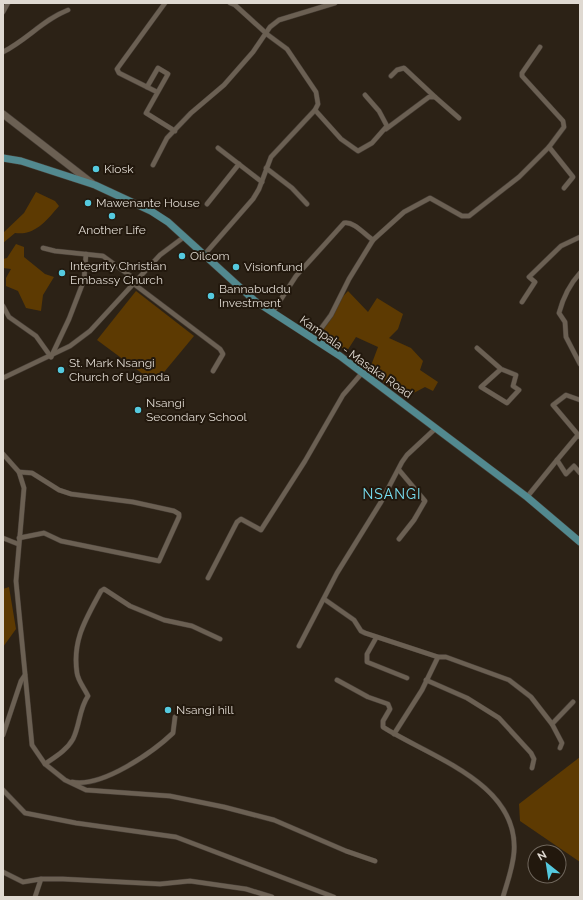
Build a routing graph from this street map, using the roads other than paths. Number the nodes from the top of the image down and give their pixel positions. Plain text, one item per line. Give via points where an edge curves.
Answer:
1 (8, 3) edge
2 (164, 3) edge
3 (230, 3) edge
4 (335, 3) edge
5 (235, 4) edge
6 (68, 10) dead end
7 (3, 12) edge
8 (266, 31) junction
9 (540, 46) dead end
10 (3, 52) edge
11 (391, 76) dead end
12 (147, 87) junction
13 (157, 92) junction
14 (365, 95) dead end
15 (435, 97) junction
16 (315, 110) junction
17 (3, 114) edge
18 (459, 118) dead end
19 (386, 128) junction
20 (174, 131) junction
21 (549, 147) junction
22 (218, 148) dead end
23 (3, 158) edge
24 (239, 164) junction
25 (152, 165) dead end
26 (266, 168) junction
27 (262, 182) junction
28 (95, 185) junction
29 (564, 188) dead end
30 (207, 204) dead end
31 (306, 204) dead end
32 (184, 237) junction
33 (580, 237) edge
34 (373, 240) junction
35 (43, 248) dead end
36 (86, 254) junction
37 (204, 255) junction
38 (580, 272) edge
39 (135, 282) junction
40 (522, 302) dead end
41 (3, 306) edge
42 (272, 312) junction
43 (314, 338) junction
44 (477, 348) dead end
45 (51, 357) junction
46 (580, 364) edge
47 (501, 369) junction
48 (213, 371) dead end
49 (362, 373) junction
50 (3, 378) edge
51 (580, 400) edge
52 (436, 428) junction
53 (579, 436) edge
54 (3, 454) edge
55 (557, 460) junction
56 (399, 470) junction
57 (19, 472) junction
58 (580, 473) edge
59 (527, 496) junction
60 (3, 538) edge
61 (19, 538) junction
62 (399, 539) dead end
63 (580, 542) edge
64 (18, 544) junction
65 (208, 578) dead end
66 (324, 599) junction
67 (376, 638) junction
68 (220, 639) dead end
69 (299, 646) dead end
70 (438, 657) junction
71 (25, 675) junction
72 (407, 678) dead end
73 (337, 680) dead end
74 (426, 680) junction
75 (573, 702) dead end
76 (175, 717) dead end
77 (552, 724) junction
78 (4, 732) edge
79 (394, 734) junction
80 (560, 748) dead end
81 (45, 764) junction
82 (532, 768) dead end
83 (65, 780) junction
84 (3, 790) edge
85 (375, 861) dead end
86 (3, 872) edge
87 (41, 880) junction
88 (35, 897) edge
89 (272, 897) edge
90 (334, 897) edge
91 (503, 897) edge

1 - 7 street
2 - 12 street via 118,69 119,73
3 - 5 street
4 - 8 street via 280,20
5 - 8 street
6 - 10 street via 48,20
8 - 16 street via 288,49 299,65 318,99
8 - 20 street via 253,52 224,86 191,113
9 - 21 street via 522,76 563,121 564,127
11 - 15 street via 404,68
12 - 13 street
12 - 13 street via 158,68 168,74
13 - 20 street via 146,113
14 - 19 street via 379,111
15 - 18 street
15 - 19 street via 429,97
16 - 19 street via 341,139 358,151 372,143
16 - 26 street via 285,140
17 - 28 main road
20 - 25 street via 167,138
21 - 29 street via 573,177
21 - 34 street via 519,177 473,214 462,216 430,198 404,212
22 - 24 street
23 - 28 main road, Kampala - Masaka Road via 21,161
24 - 27 street
24 - 30 street
26 - 27 street
26 - 31 street via 292,188
27 - 37 street via 253,199
28 - 32 main road, Kampala - Masaka Road via 151,211
32 - 37 main road, Kampala - Masaka Road
32 - 39 street via 160,255
33 - 40 street via 561,246 528,277 535,282
34 - 42 street via 355,226 348,222 344,223 296,276
34 - 43 street via 331,315
35 - 36 street
36 - 39 street via 103,256
36 - 45 street via 84,280
37 - 42 main road, Kampala - Masaka Road via 255,301
38 - 46 street via 566,294 560,313 565,322 566,337
39 - 45 street via 90,331
39 - 48 street via 220,349 223,354
41 - 45 street via 10,317 36,336
42 - 43 main road, Kampala - Masaka Road
43 - 49 main road, Kampala - Masaka Road
44 - 47 street
45 - 50 street
47 - 47 street via 516,375 513,386 519,390 507,403 481,387
49 - 52 main road, Kampala - Masaka Road
49 - 65 street via 343,395 261,530 240,519
51 - 53 street via 566,395 553,405
52 - 56 street via 406,455
52 - 59 main road, Kampala - Masaka Road
53 - 55 street
54 - 57 street
55 - 58 street via 566,474 574,466
55 - 59 street
56 - 62 street via 425,501
56 - 66 street
57 - 61 street via 24,488
57 - 61 street via 32,473 70,494 133,502 179,514 159,561 61,541 44,533
59 - 63 main road, Kampala - Masaka Road
60 - 64 street
61 - 64 street
64 - 71 street via 16,582
66 - 67 street via 358,623 361,631
66 - 69 street
67 - 70 street
67 - 72 street via 367,654 367,662
68 - 81 street via 192,626 164,620 130,606 104,589 100,591 79,631 76,654 77,675 88,696 83,703 72,740 64,750
70 - 74 street
70 - 77 street via 446,657 509,680 531,698
71 - 78 street
71 - 81 street via 32,745
73 - 79 street via 389,706 390,710 382,724
74 - 79 street
74 - 82 street via 467,698 500,718 531,753 534,759
75 - 77 street
76 - 83 street via 173,733 133,764 89,782
77 - 80 street via 562,743
79 - 91 street via 456,767 502,804 512,831 514,853
81 - 83 street
83 - 85 street via 86,790 191,799 260,816
84 - 90 street via 25,813 176,837
86 - 87 street via 23,882
87 - 88 street
87 - 89 street via 160,884 190,881 246,888

